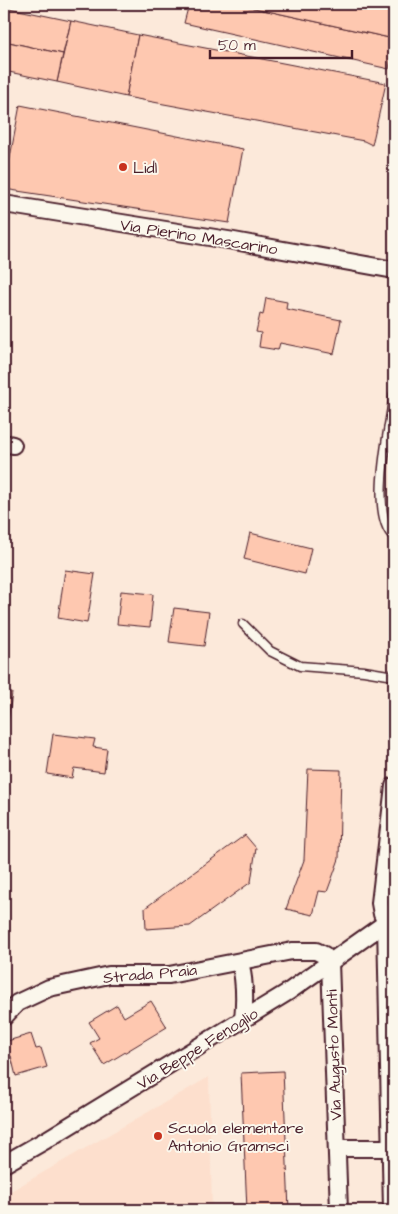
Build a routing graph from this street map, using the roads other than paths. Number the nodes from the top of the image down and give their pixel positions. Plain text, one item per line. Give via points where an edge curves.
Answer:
1 (4, 204) edge
2 (394, 270) edge
3 (394, 394) edge
4 (394, 537) edge
5 (243, 624) dead end
6 (394, 676) edge
7 (394, 786) edge
8 (390, 920) edge
9 (240, 962) junction
10 (330, 962) junction
11 (4, 1017) edge
12 (243, 1020) junction
13 (337, 1148) junction
14 (391, 1148) junction
15 (4, 1164) edge
16 (339, 1210) edge
17 (392, 1210) edge

1 - 2 street, Via Pierino Mascarino
3 - 4 lane via 380,488 382,510
5 - 6 lane via 270,651 300,666
7 - 8 street via 380,903 382,914
8 - 10 street, Via Beppe Fenoglio
8 - 14 street
9 - 10 street, Strada Praia via 292,951 316,951 324,954
9 - 11 street, Strada Praia via 168,975 109,975 49,988 17,1003
9 - 12 street via 245,998
10 - 12 street, Via Beppe Fenoglio
10 - 13 street, Via Augusto Monti
12 - 15 street, Via Beppe Fenoglio
13 - 14 street
13 - 16 street, Via Augusto Monti
14 - 17 street

